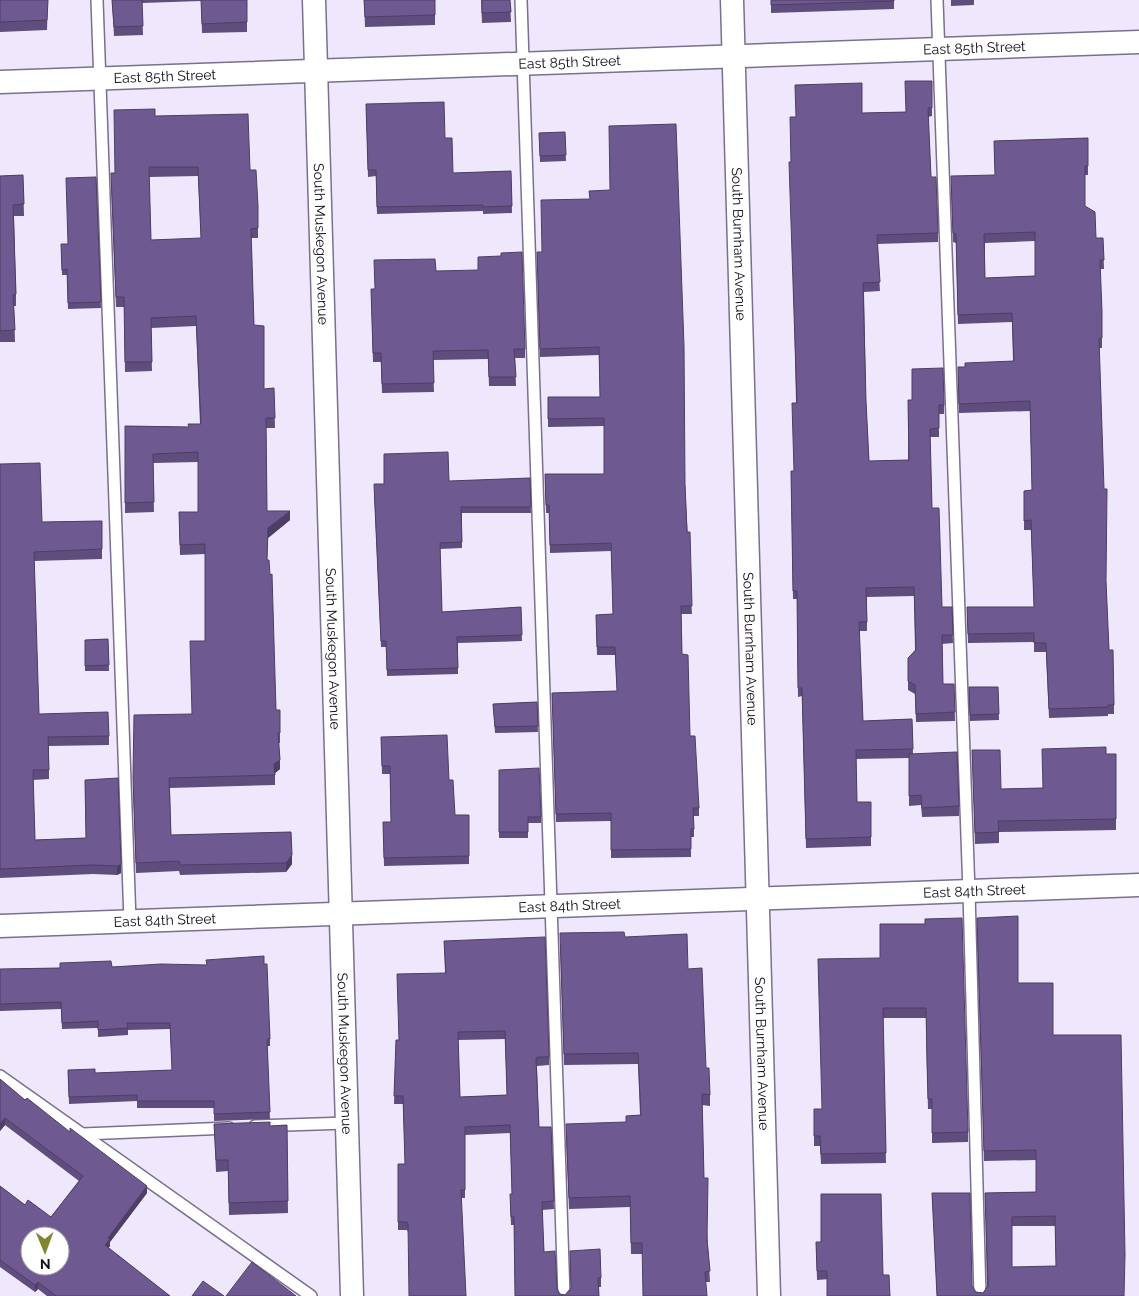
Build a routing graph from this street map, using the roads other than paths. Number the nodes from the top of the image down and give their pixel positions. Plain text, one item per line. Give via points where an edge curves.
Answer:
1 (97, 0) edge
2 (314, 0) edge
3 (521, 0) edge
4 (732, 0) edge
5 (937, 0) edge
6 (1139, 42) edge
7 (939, 49) junction
8 (734, 56) junction
9 (523, 63) junction
10 (316, 71) junction
11 (99, 78) junction
12 (0, 82) edge
13 (1139, 885) edge
14 (969, 892) junction
15 (757, 899) junction
16 (551, 906) junction
17 (341, 914) junction
18 (130, 921) junction
19 (0, 926) edge
20 (0, 1076) edge
21 (347, 1123) junction
22 (83, 1134) junction
23 (311, 1296) edge
24 (352, 1296) edge
25 (564, 1296) edge
26 (769, 1296) edge
27 (980, 1296) edge

1 - 11 lane
2 - 10 street, South Muskegon Avenue
3 - 9 lane
4 - 8 street, South Burnham Avenue
5 - 7 lane
6 - 7 street, East 85th Street
7 - 8 street, East 85th Street
7 - 14 lane
8 - 9 street, East 85th Street
8 - 15 street, South Burnham Avenue
9 - 10 street, East 85th Street
9 - 16 lane
10 - 11 street, East 85th Street
10 - 17 street, South Muskegon Avenue
11 - 12 street, East 85th Street
11 - 18 lane
13 - 14 street, East 84th Street
14 - 15 street, East 84th Street
14 - 27 lane
15 - 16 street, East 84th Street
15 - 26 street, South Burnham Avenue
16 - 17 street, East 84th Street
16 - 25 lane
17 - 18 street, East 84th Street
17 - 21 street, South Muskegon Avenue
18 - 19 street, East 84th Street
20 - 22 lane
21 - 22 lane
21 - 24 street, South Muskegon Avenue
22 - 23 lane

